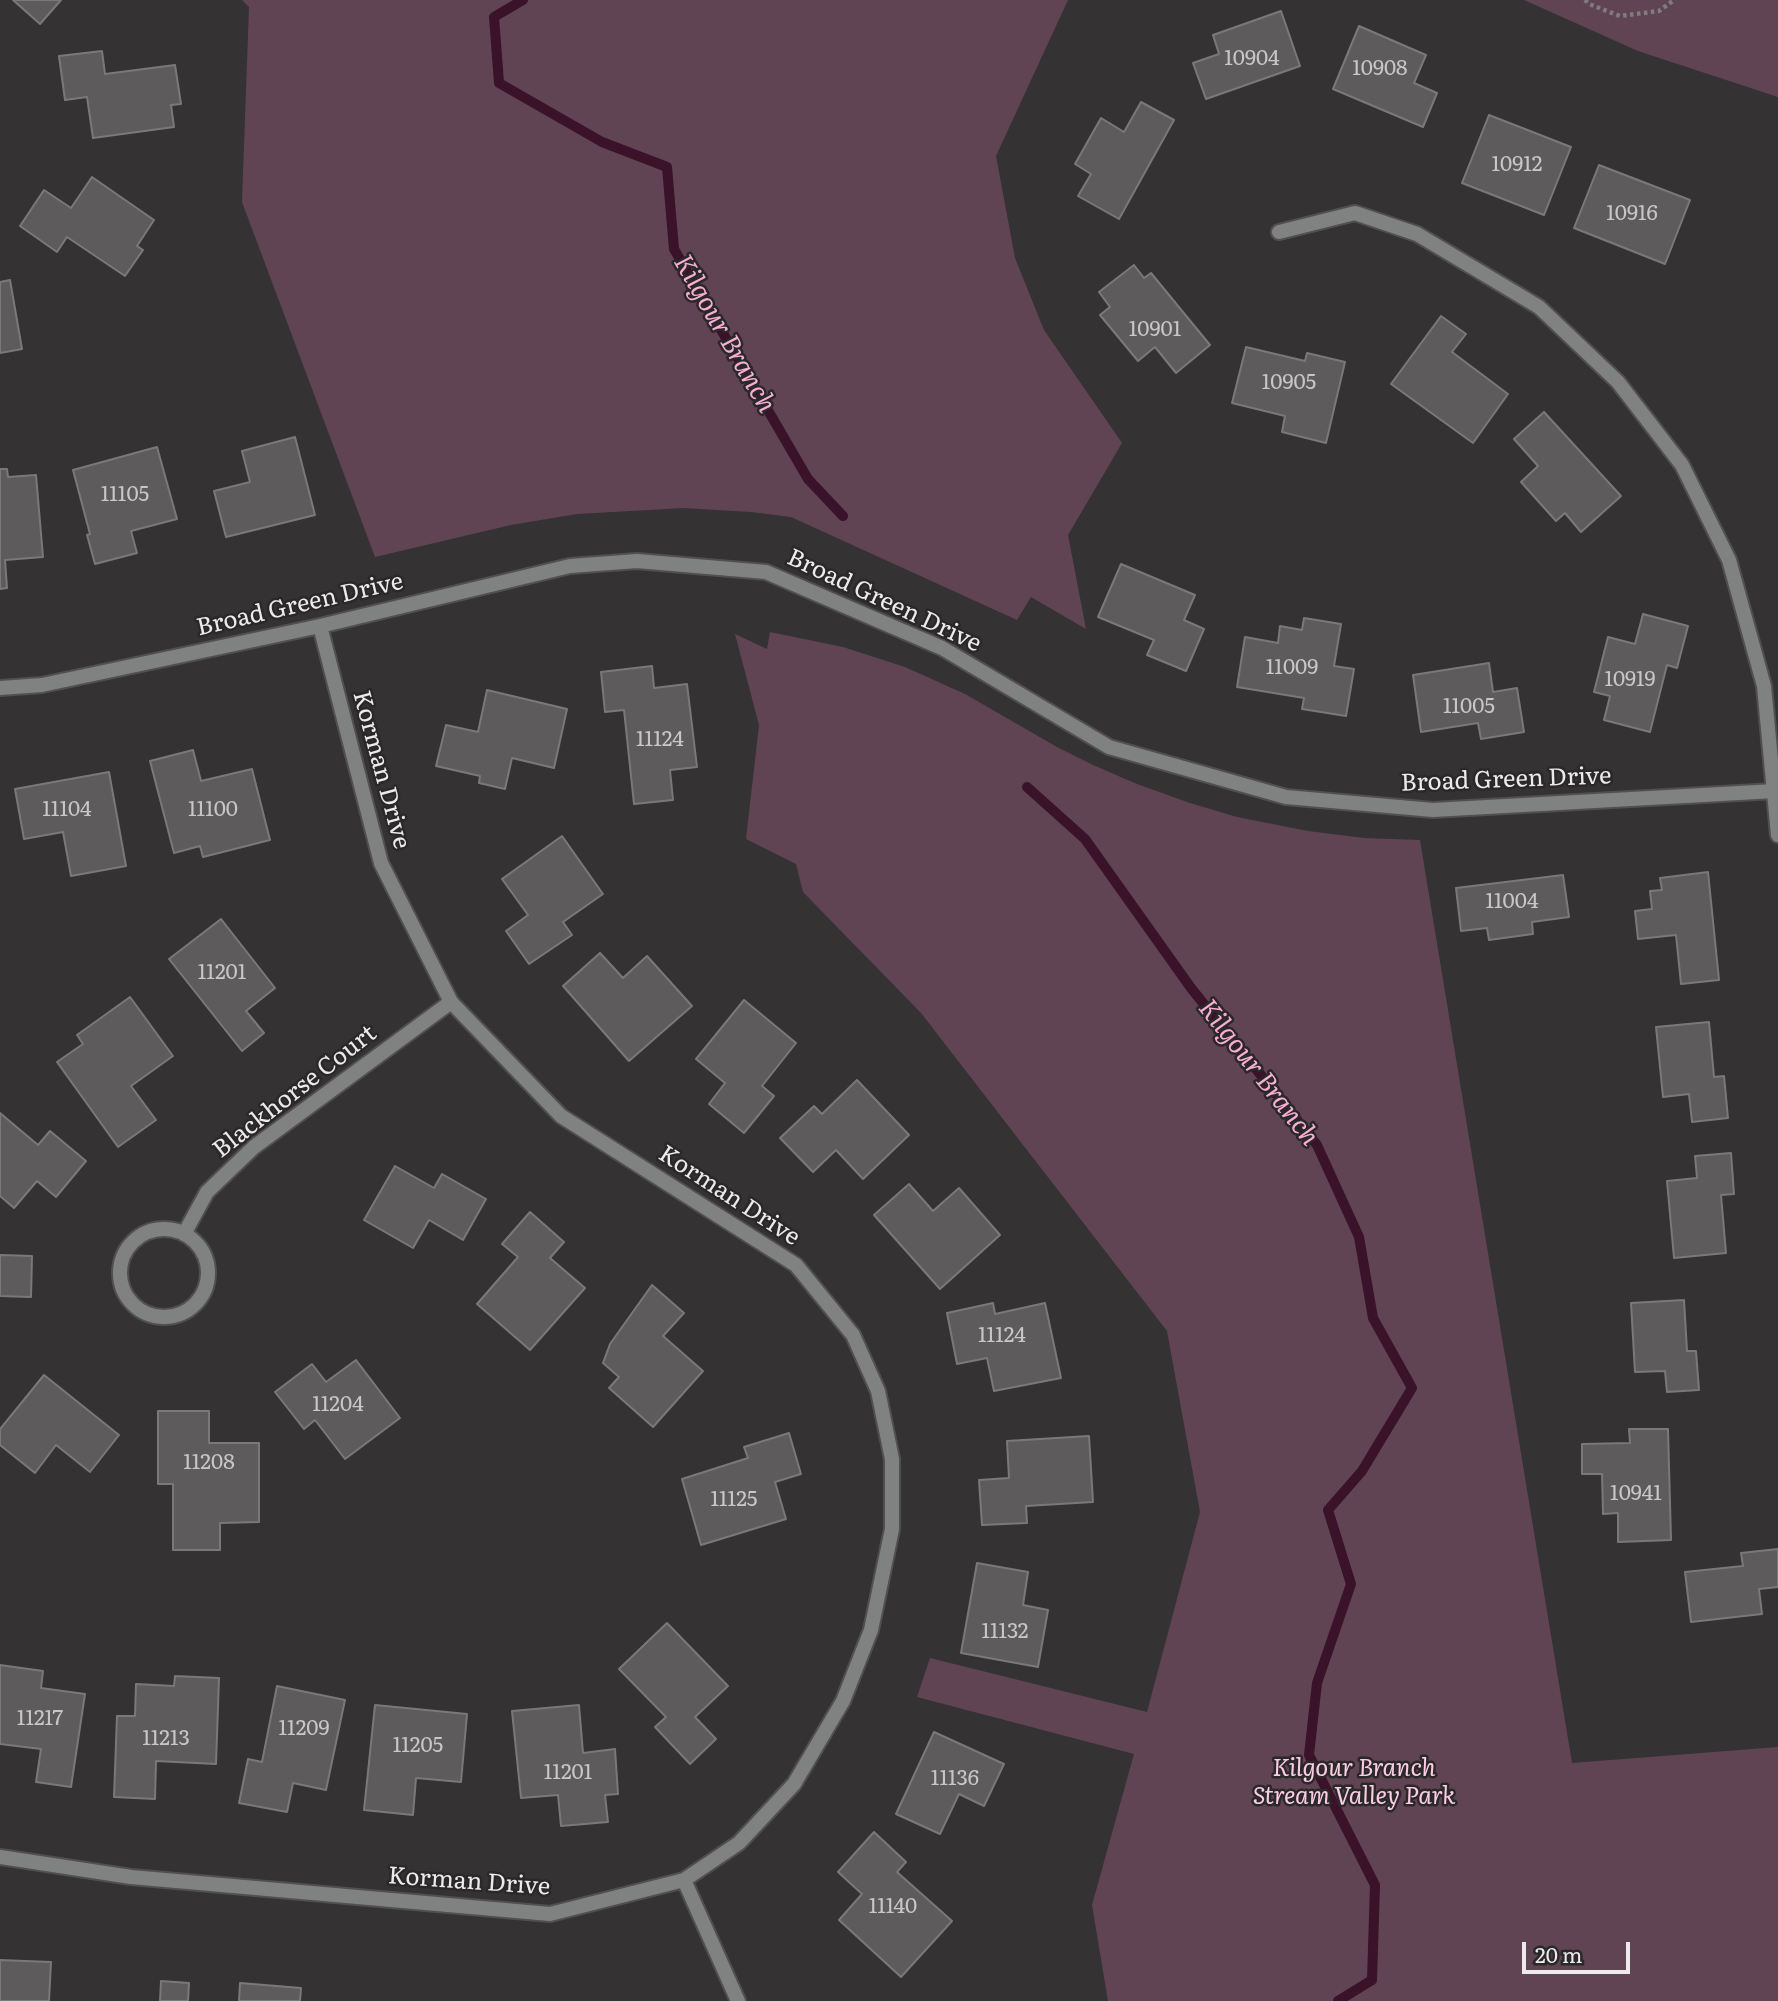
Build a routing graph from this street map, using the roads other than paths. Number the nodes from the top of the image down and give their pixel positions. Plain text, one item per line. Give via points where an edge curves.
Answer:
1 (1279, 232) dead end
2 (320, 626) junction
3 (0, 688) edge
4 (1775, 791) junction
5 (1778, 835) edge
6 (451, 1002) junction
7 (184, 1234) junction
8 (0, 1857) edge
9 (684, 1880) junction
10 (738, 2001) edge

1 - 4 street via 1355,213 1417,234 1539,307 1618,382 1682,465 1729,560 1764,687
2 - 3 street, Broad Green Drive via 42,685
2 - 4 street, Broad Green Drive via 570,565 637,561 766,572 942,648 1109,747 1286,797 1433,810
2 - 6 street, Korman Drive via 381,863
4 - 5 street
6 - 7 street, Blackhorse Court via 254,1147 207,1192
6 - 9 street, Korman Drive via 561,1116 796,1265 853,1335 878,1391 892,1458 892,1529 871,1630 843,1702 794,1784 738,1843
7 - 7 street via 161,1230 139,1236 121,1260 123,1290 143,1313 173,1316 199,1300 208,1271 204,1256
8 - 9 street, Korman Drive via 131,1877 550,1914
9 - 10 street

